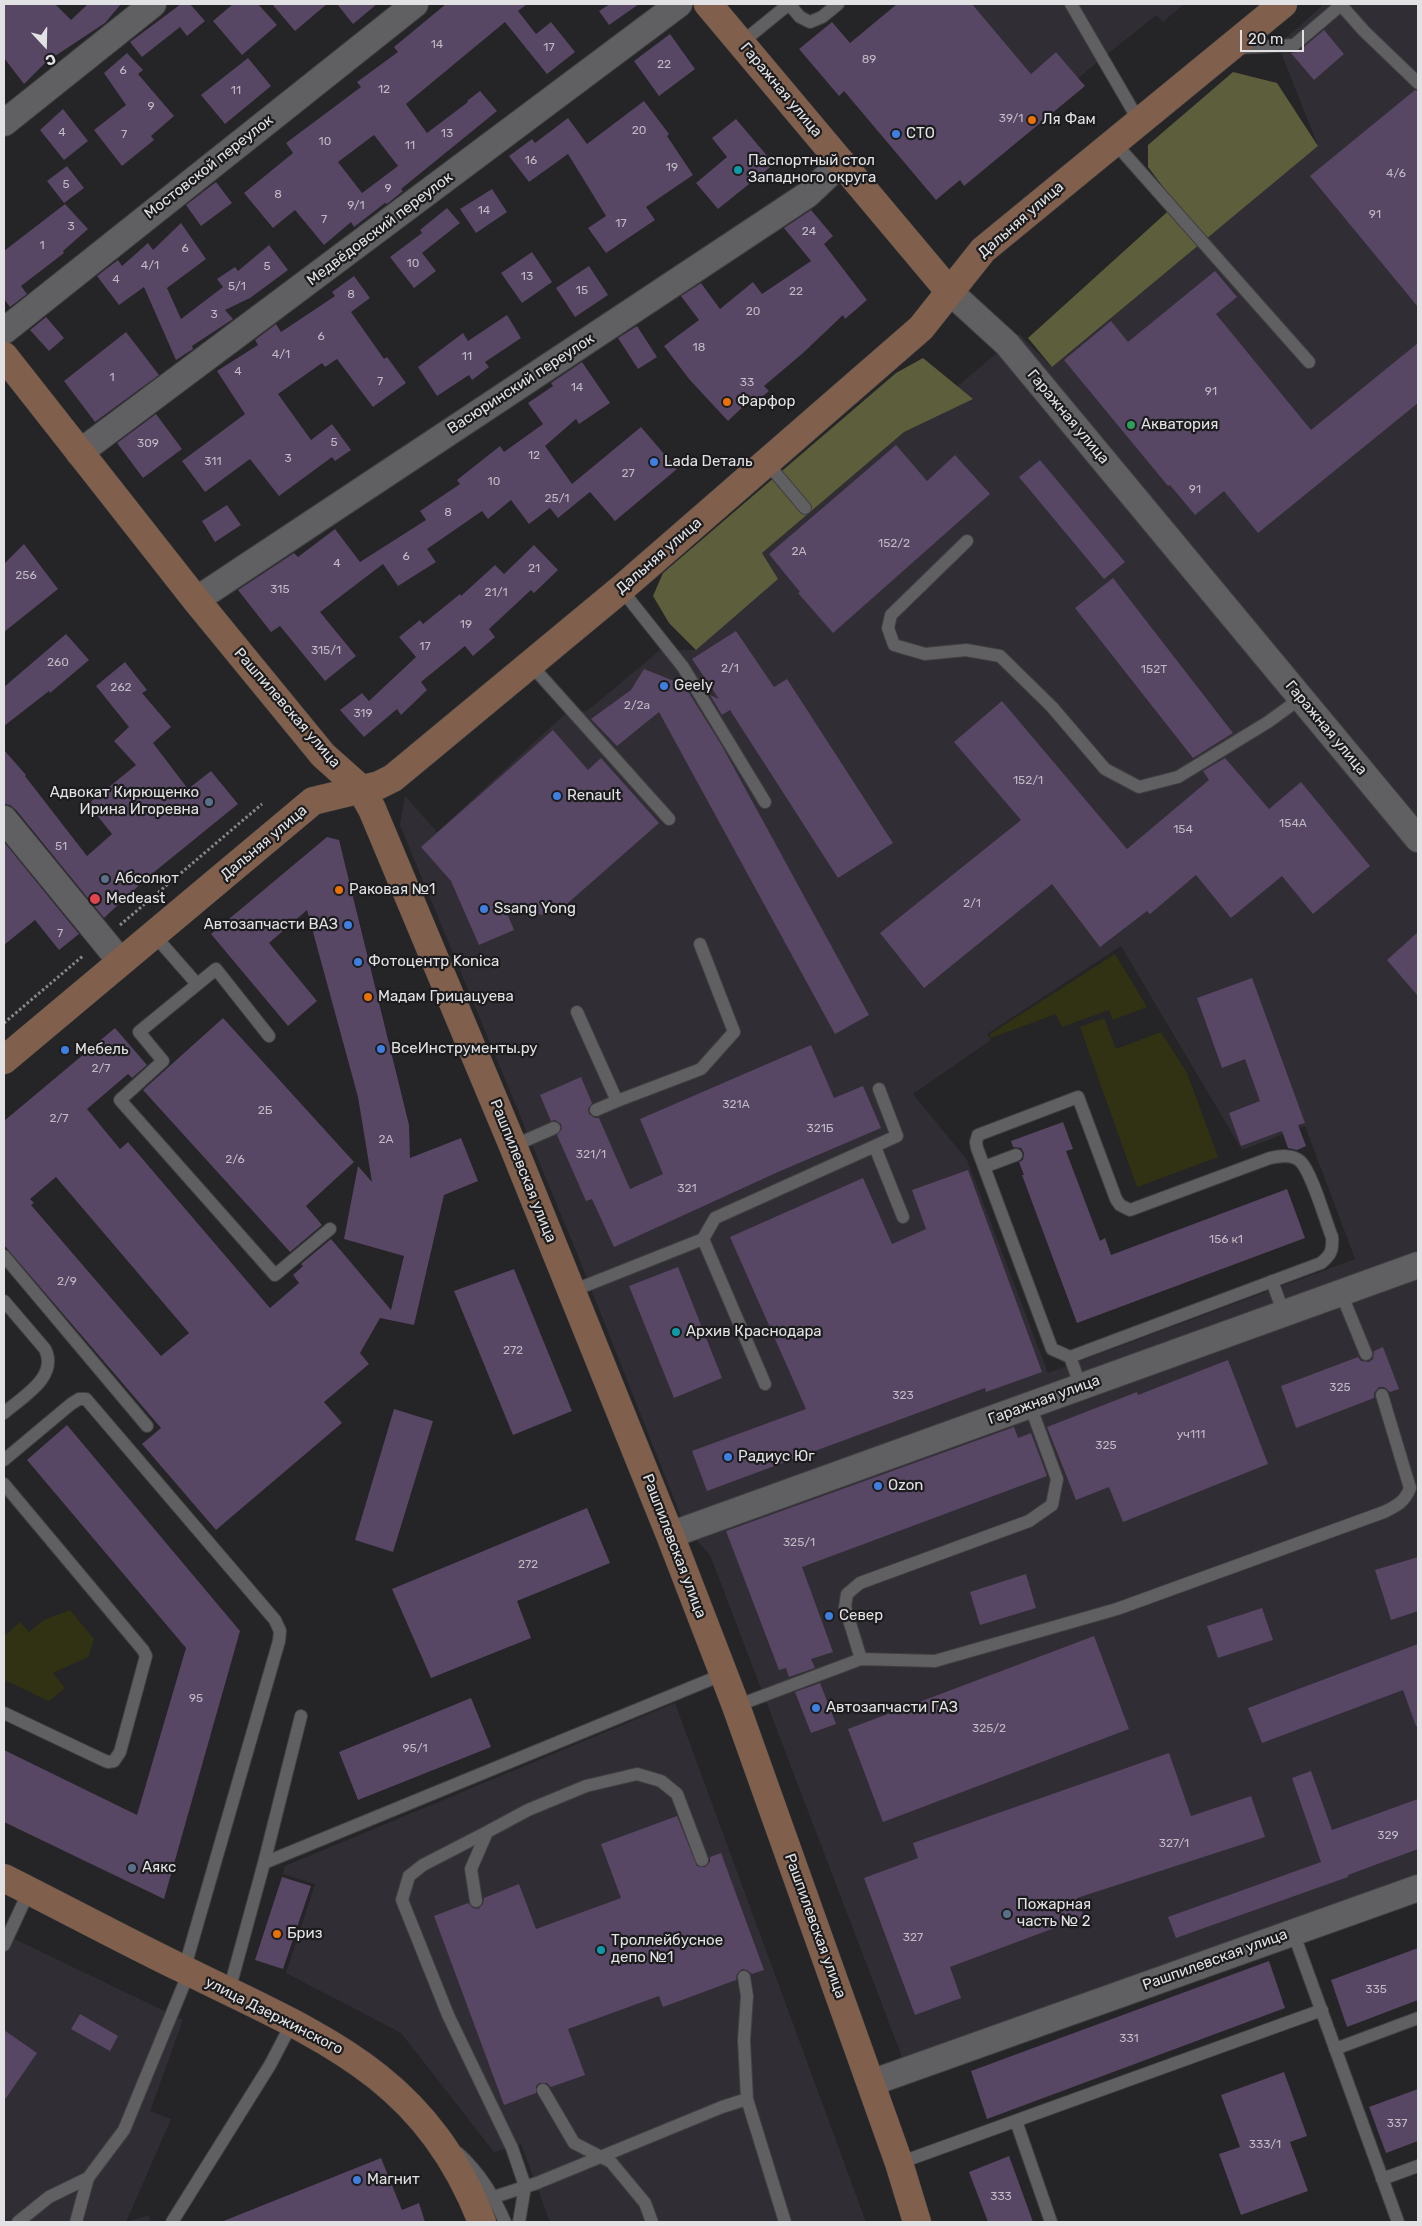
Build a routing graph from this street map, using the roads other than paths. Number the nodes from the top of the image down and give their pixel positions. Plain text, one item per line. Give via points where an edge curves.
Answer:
1 (153, 4) edge
2 (415, 4) edge
3 (679, 4) edge
4 (708, 4) edge
5 (789, 4) edge
6 (838, 4) edge
7 (1071, 4) edge
8 (1283, 4) edge
9 (1341, 4) edge
10 (741, 43) junction
11 (1228, 48) junction
12 (1418, 83) edge
13 (1139, 121) junction
14 (4, 123) edge
15 (1114, 142) junction
16 (842, 162) junction
17 (949, 292) junction
18 (4, 330) edge
19 (4, 356) edge
20 (1308, 362) dead end
21 (79, 453) junction
22 (767, 463) junction
23 (805, 508) dead end
24 (967, 541) dead end
25 (621, 589) junction
26 (196, 600) junction
27 (531, 665) junction
28 (1301, 698) junction
29 (360, 788) junction
30 (765, 802) dead end
31 (4, 819) edge
32 (669, 819) dead end
33 (1418, 839) edge
34 (154, 934) junction
35 (700, 944) dead end
36 (121, 962) junction
37 (197, 984) junction
38 (577, 1012) dead end
39 (269, 1036) dead end
40 (4, 1060) edge
41 (878, 1089) dead end
42 (617, 1101) junction
43 (596, 1110) dead end
44 (554, 1128) dead end
45 (513, 1146) junction
46 (874, 1146) junction
47 (1016, 1155) dead end
48 (984, 1167) junction
49 (904, 1217) dead end
50 (330, 1229) dead end
51 (703, 1239) junction
52 (4, 1256) edge
53 (1418, 1265) edge
54 (1272, 1281) junction
55 (572, 1291) junction
56 (1341, 1293) junction
57 (4, 1301) edge
58 (1284, 1314) junction
59 (1366, 1354) dead end
60 (1070, 1357) junction
61 (765, 1384) dead end
62 (1081, 1387) junction
63 (1382, 1395) dead end
64 (1030, 1405) junction
65 (4, 1413) edge
66 (147, 1426) dead end
67 (4, 1460) edge
68 (4, 1484) edge
69 (670, 1535) junction
70 (861, 1659) junction
71 (724, 1674) junction
72 (736, 1706) junction
73 (4, 1713) edge
74 (301, 1716) dead end
75 (487, 1832) junction
76 (702, 1860) dead end
77 (264, 1863) junction
78 (4, 1878) edge
79 (1418, 1888) edge
80 (29, 1890) junction
81 (476, 1901) dead end
82 (1294, 1932) junction
83 (4, 1945) edge
84 (187, 1971) junction
85 (744, 1977) dead end
86 (229, 1991) junction
87 (1322, 2010) junction
88 (1418, 2018) edge
89 (292, 2022) junction
90 (1335, 2049) junction
91 (870, 2083) junction
92 (543, 2090) dead end
93 (748, 2099) junction
94 (1016, 2121) junction
95 (428, 2125) junction
96 (600, 2157) junction
97 (899, 2164) junction
98 (1418, 2166) edge
99 (88, 2178) junction
100 (1382, 2179) junction
101 (525, 2186) junction
102 (494, 2197) junction
103 (18, 2222) edge
104 (76, 2222) edge
105 (172, 2222) edge
106 (482, 2222) edge
107 (505, 2222) edge
108 (519, 2222) edge
109 (652, 2222) edge
110 (784, 2222) edge
111 (917, 2222) edge
112 (1051, 2222) edge
113 (1398, 2222) edge

1 - 14 street
2 - 18 street, Мостовской переулок
3 - 21 street, Медвёдовский переулок
4 - 10 street, Гаражная улица
5 - 6 lane via 800,17 810,22 822,18
5 - 10 lane
7 - 13 lane
8 - 11 street, Дальняя улица
9 - 11 lane via 1294,45
9 - 12 lane
10 - 16 street, Гаражная улица
11 - 13 street, Дальняя улица
13 - 15 street, Дальняя улица
15 - 17 street, Дальняя улица via 983,250
15 - 20 lane
16 - 17 street, Гаражная улица
16 - 26 street, Васюринский переулок via 807,195
17 - 22 street, Дальняя улица via 921,328
17 - 28 street, Гаражная улица via 1008,344
19 - 21 street, Рашпилевская улица
21 - 26 street, Рашпилевская улица
22 - 23 lane
22 - 25 street, Дальняя улица
24 - 28 lane via 891,615 888,628 894,645 925,654 966,650 1000,656 1052,707 1105,769 1139,787 1178,777
25 - 27 street, Дальняя улица
25 - 30 lane via 683,667
26 - 29 street, Рашпилевская улица via 323,755
27 - 29 street, Дальняя улица via 393,778 379,785
27 - 32 lane
28 - 33 street, Гаражная улица
29 - 34 street, Дальняя улица via 314,801
29 - 45 street, Рашпилевская улица via 382,832
31 - 36 street
34 - 36 street, Дальняя улица
34 - 37 lane
35 - 42 lane via 734,1032 701,1069
36 - 40 street, Дальняя улица
37 - 39 lane via 216,969
37 - 50 lane via 139,1032 163,1062 120,1100 275,1275
38 - 42 lane
41 - 46 lane via 897,1136
42 - 43 lane
44 - 45 lane
45 - 55 street, Рашпилевская улица
46 - 49 lane
46 - 51 lane via 715,1218
47 - 48 lane
48 - 54 lane via 977,1148 978,1135 1078,1097 1116,1199 1130,1210 1270,1158 1286,1156 1300,1161 1307,1171 1333,1246 1330,1256 1320,1263
48 - 60 lane via 1052,1349
51 - 55 lane
51 - 61 lane
52 - 66 lane
53 - 56 street, Гаражная улица
54 - 58 lane
54 - 60 lane
55 - 69 street, Рашпилевская улица
56 - 58 street, Гаражная улица
56 - 59 lane
57 - 65 lane via 49,1358 43,1380
58 - 62 street, Гаражная улица
60 - 62 lane
62 - 64 street, Гаражная улица
63 - 70 lane via 1410,1488 1407,1497 1384,1512 1117,1610 935,1661
64 - 69 street, Гаражная улица
64 - 70 lane via 1057,1479 1052,1506 1029,1521 860,1583 847,1594 845,1606
67 - 84 lane via 71,1404 86,1399 275,1620 280,1631
68 - 73 lane via 146,1656 120,1752 114,1761 101,1759
69 - 71 street, Рашпилевская улица
70 - 72 lane
71 - 72 street, Рашпилевская улица
71 - 77 lane
72 - 91 street, Рашпилевская улица
74 - 77 lane
75 - 76 lane via 528,1810 586,1786 637,1774 661,1781 677,1794
75 - 81 lane via 471,1869
75 - 101 lane via 423,1865 409,1876 402,1900 448,2015 512,2148
77 - 86 lane
78 - 80 street, улица Дзержинского
79 - 82 street, Рашпилевская улица
80 - 83 lane
80 - 84 street, улица Дзержинского
82 - 87 lane
82 - 91 street, Рашпилевская улица
84 - 86 street, улица Дзержинского
84 - 99 lane via 124,2130
85 - 93 lane
86 - 89 street, улица Дзержинского
87 - 90 lane
87 - 94 lane
88 - 90 lane
89 - 95 street, улица Дзержинского via 380,2077
89 - 105 lane via 270,2065
90 - 100 lane
91 - 97 street, Рашпилевская улица
92 - 96 lane via 574,2143
93 - 96 lane
93 - 110 lane
94 - 97 lane
94 - 112 lane
95 - 102 lane via 474,2167
95 - 106 street, улица Дзержинского via 455,2164
96 - 101 lane
96 - 109 lane via 611,2162 645,2203
97 - 111 street, Рашпилевская улица
98 - 100 lane
99 - 103 lane via 49,2198
99 - 104 lane
100 - 113 lane
101 - 102 lane
101 - 108 lane
102 - 107 lane

